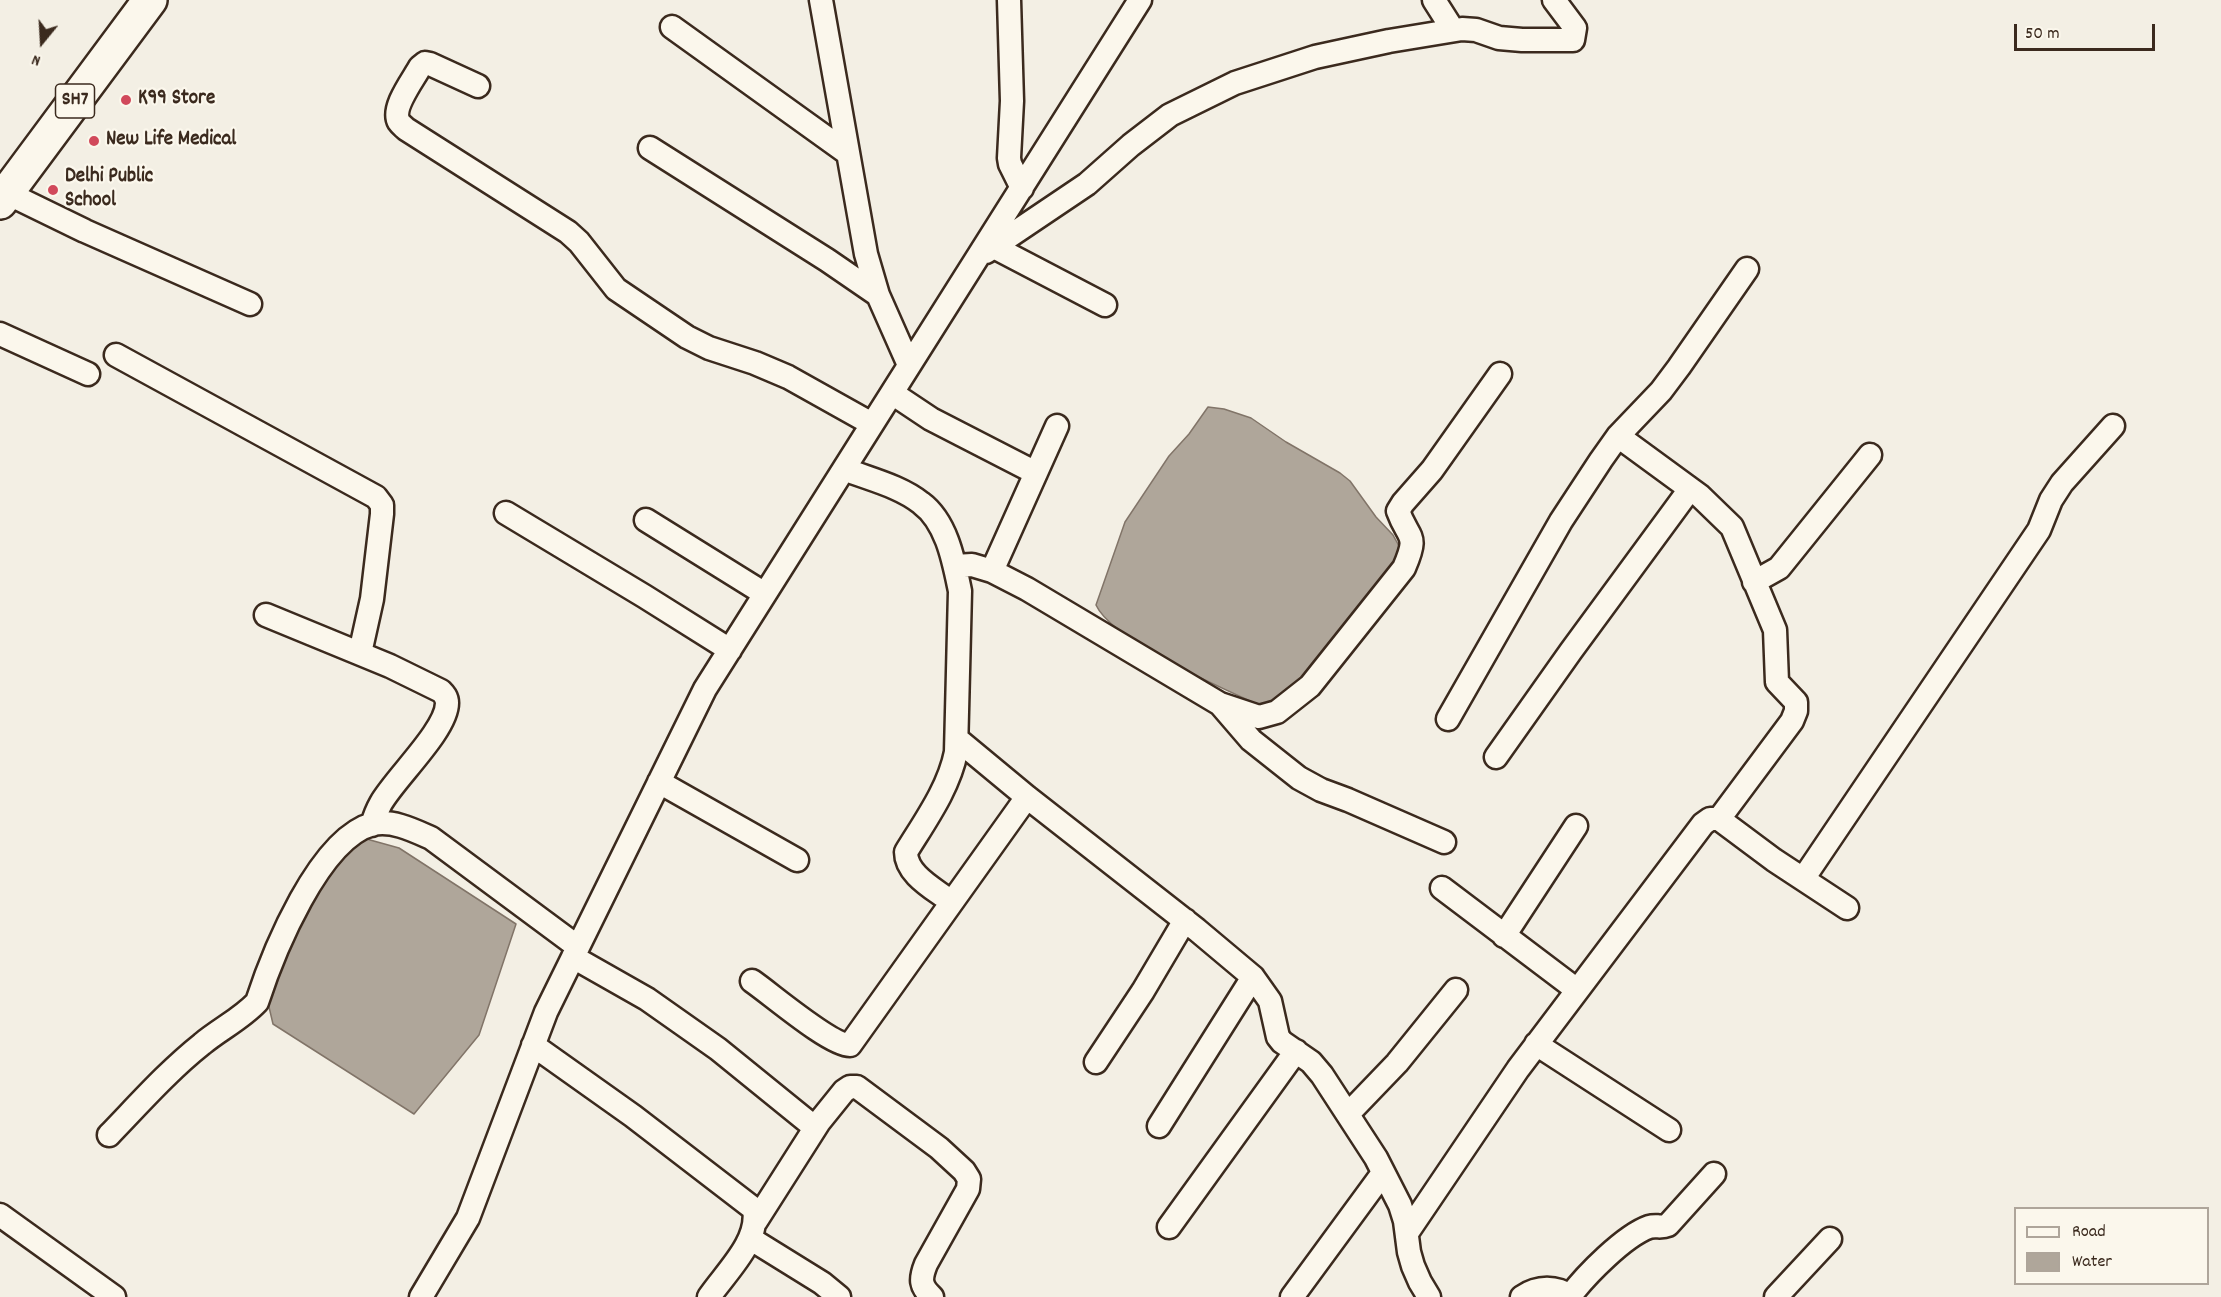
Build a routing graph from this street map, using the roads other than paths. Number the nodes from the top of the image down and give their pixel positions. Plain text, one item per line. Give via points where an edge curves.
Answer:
1 (150, 0) edge
2 (820, 0) edge
3 (1009, 0) edge
4 (1140, 0) edge
5 (1434, 0) edge
6 (1554, 0) edge
7 (672, 27) dead end
8 (1453, 30) junction
9 (478, 86) dead end
10 (650, 148) dead end
11 (846, 152) junction
12 (1022, 188) junction
13 (3, 197) edge
14 (986, 253) junction
15 (1747, 270) dead end
16 (878, 295) junction
17 (250, 304) dead end
18 (1105, 305) dead end
19 (0, 333) edge
20 (116, 355) dead end
21 (909, 365) junction
22 (88, 374) dead end
23 (1500, 374) dead end
24 (892, 393) junction
25 (872, 424) junction
26 (1057, 426) dead end
27 (2113, 426) dead end
28 (1618, 436) junction
29 (1870, 455) dead end
30 (844, 469) junction
31 (1036, 473) junction
32 (1690, 489) junction
33 (506, 513) dead end
34 (646, 520) dead end
35 (955, 566) junction
36 (992, 571) junction
37 (1754, 582) junction
38 (765, 594) junction
39 (267, 615) dead end
40 (730, 650) junction
41 (360, 653) junction
42 (1220, 704) junction
43 (1448, 719) dead end
44 (957, 739) junction
45 (1496, 758) dead end
46 (659, 782) junction
47 (1027, 797) junction
48 (1719, 819) junction
49 (372, 825) junction
50 (1576, 826) dead end
51 (1444, 842) dead end
52 (797, 860) dead end
53 (1803, 879) junction
54 (1442, 888) dead end
55 (951, 902) junction
56 (1847, 908) dead end
57 (1185, 920) junction
58 (1504, 936) junction
59 (575, 952) junction
60 (1252, 977) junction
61 (752, 981) dead end
62 (1456, 990) dead end
63 (1577, 990) junction
64 (1536, 1044) junction
65 (533, 1045) junction
66 (1296, 1051) junction
67 (1096, 1062) dead end
68 (1348, 1114) junction
69 (819, 1122) junction
70 (1159, 1126) dead end
71 (1669, 1130) dead end
72 (109, 1134) dead end
73 (1383, 1173) junction
74 (1714, 1174) dead end
75 (0, 1215) edge
76 (1169, 1227) dead end
77 (753, 1230) junction
78 (1407, 1233) junction
79 (1830, 1239) dead end
80 (1571, 1296) edge
81 (114, 1297) edge
82 (421, 1297) edge
83 (709, 1297) edge
84 (839, 1297) edge
85 (932, 1297) edge
86 (1292, 1297) edge
87 (1429, 1297) edge
88 (1522, 1297) edge
89 (1776, 1297) edge

1 - 13 main road, SH7
2 - 11 street
3 - 12 street via 1009,158
4 - 12 street
5 - 8 street
6 - 8 street via 1575,28 1573,40 1522,40 1476,30
7 - 11 street
8 - 14 street via 1315,57 1202,98 1170,115 1087,184
9 - 25 street via 422,64 400,102 399,122 568,232 616,289 687,337 788,377
10 - 16 street
11 - 16 street
12 - 14 street
13 - 17 street
14 - 18 street
14 - 21 street
15 - 28 street via 1661,392
16 - 21 street
19 - 22 street
20 - 41 street via 376,497 382,514 372,599
21 - 24 street
23 - 42 street via 1398,511 1412,538 1404,568 1310,686 1277,712 1259,717
24 - 25 street
24 - 31 street via 931,419
25 - 30 street
26 - 31 street
27 - 53 street via 2062,483 2040,530
28 - 32 street
28 - 43 street via 1561,521
29 - 37 street via 1779,568
30 - 35 street via 923,504 940,527
30 - 38 street
31 - 36 street
32 - 37 street via 1732,527
32 - 45 street
33 - 40 street
34 - 38 street
35 - 36 street via 972,565
35 - 44 street via 960,591
36 - 42 street
37 - 48 street via 1775,630 1777,682 1796,702 1796,711
38 - 40 street
39 - 41 street
40 - 46 street via 705,689
41 - 49 street via 441,691 447,703 438,726 380,804
42 - 51 street via 1269,757 1299,778
44 - 47 street
44 - 55 street via 946,782 906,852 912,870
46 - 52 street
46 - 59 street
47 - 55 street
47 - 57 street
48 - 53 street
48 - 63 street via 1703,824
49 - 59 street via 406,827 431,837
49 - 72 street via 350,836 312,881 289,923 257,1002 202,1043
50 - 58 street
53 - 56 street
54 - 58 street
55 - 61 street via 849,1046 828,1036
57 - 60 street
57 - 67 street
58 - 63 street
59 - 65 street
59 - 69 street via 718,1049 808,1122
60 - 66 street via 1270,1001 1278,1037
60 - 70 street
62 - 68 street via 1397,1063
63 - 64 street
64 - 71 street
64 - 78 street
65 - 77 street via 745,1201 754,1209
65 - 82 street via 468,1218
66 - 68 street via 1311,1062
66 - 76 street
68 - 73 street
69 - 77 street
69 - 85 street via 844,1090 857,1087 964,1171 969,1179 968,1189 921,1276 924,1290
73 - 78 street via 1400,1205
73 - 86 street
74 - 80 street via 1668,1225 1648,1227 1628,1240 1588,1274
75 - 81 street
77 - 83 street
77 - 84 street
78 - 87 street via 1413,1266
79 - 89 street
80 - 88 street via 1552,1288 1537,1289

